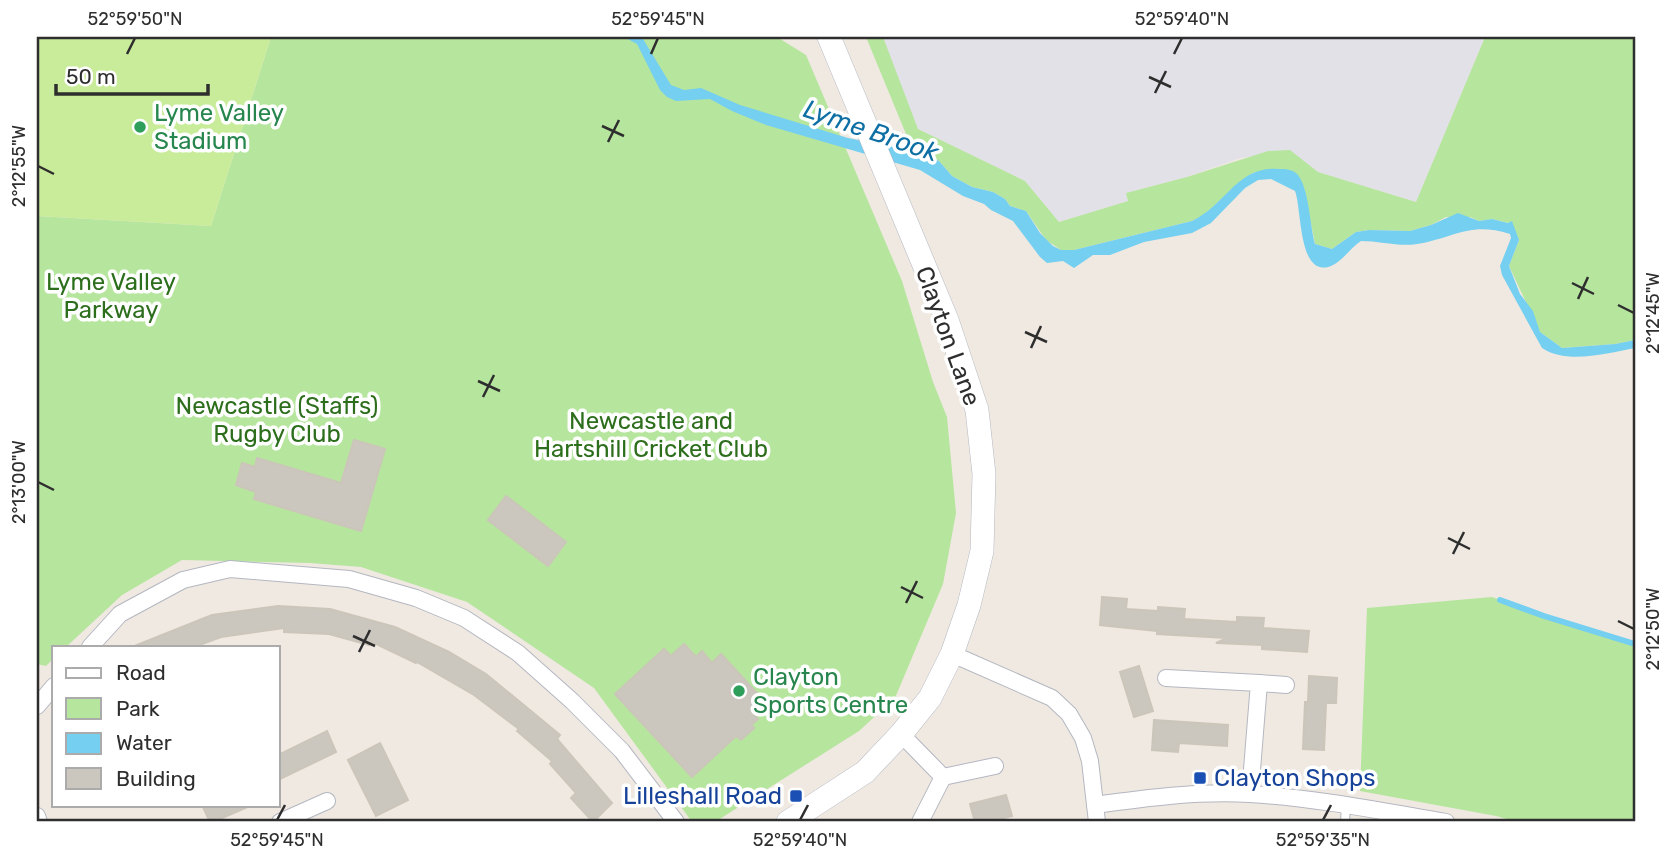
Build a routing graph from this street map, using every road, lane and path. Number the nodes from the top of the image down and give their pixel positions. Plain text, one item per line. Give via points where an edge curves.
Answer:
1 (829, 37) edge
2 (91, 646) edge
3 (952, 654) junction
4 (1166, 678) dead end
5 (1259, 683) junction
6 (1286, 685) dead end
7 (52, 688) edge
8 (37, 706) edge
9 (901, 734) junction
10 (995, 766) dead end
11 (943, 777) junction
12 (1250, 794) junction
13 (327, 802) dead end
14 (1346, 805) junction
15 (1095, 806) junction
16 (37, 816) edge
17 (39, 822) edge
18 (280, 822) edge
19 (676, 822) edge
20 (788, 822) edge
21 (920, 822) edge
22 (1097, 822) edge
23 (1345, 822) edge
24 (1446, 822) edge

1 - 3 street, Clayton Lane via 947,320 976,410 984,474 982,551 970,605
2 - 19 street via 120,614 183,580 230,569 349,579 416,598 464,618 518,653 622,751
3 - 9 street, Clayton Lane via 930,698
3 - 15 street via 1052,698 1069,714 1090,761
4 - 5 street
5 - 6 street
5 - 12 street
7 - 8 street
9 - 11 street
9 - 20 street, Clayton Lane via 865,772
10 - 11 street
11 - 21 street
12 - 14 street
12 - 15 street via 1163,795
13 - 18 street
14 - 23 lane
14 - 24 street
15 - 22 street
16 - 17 street

